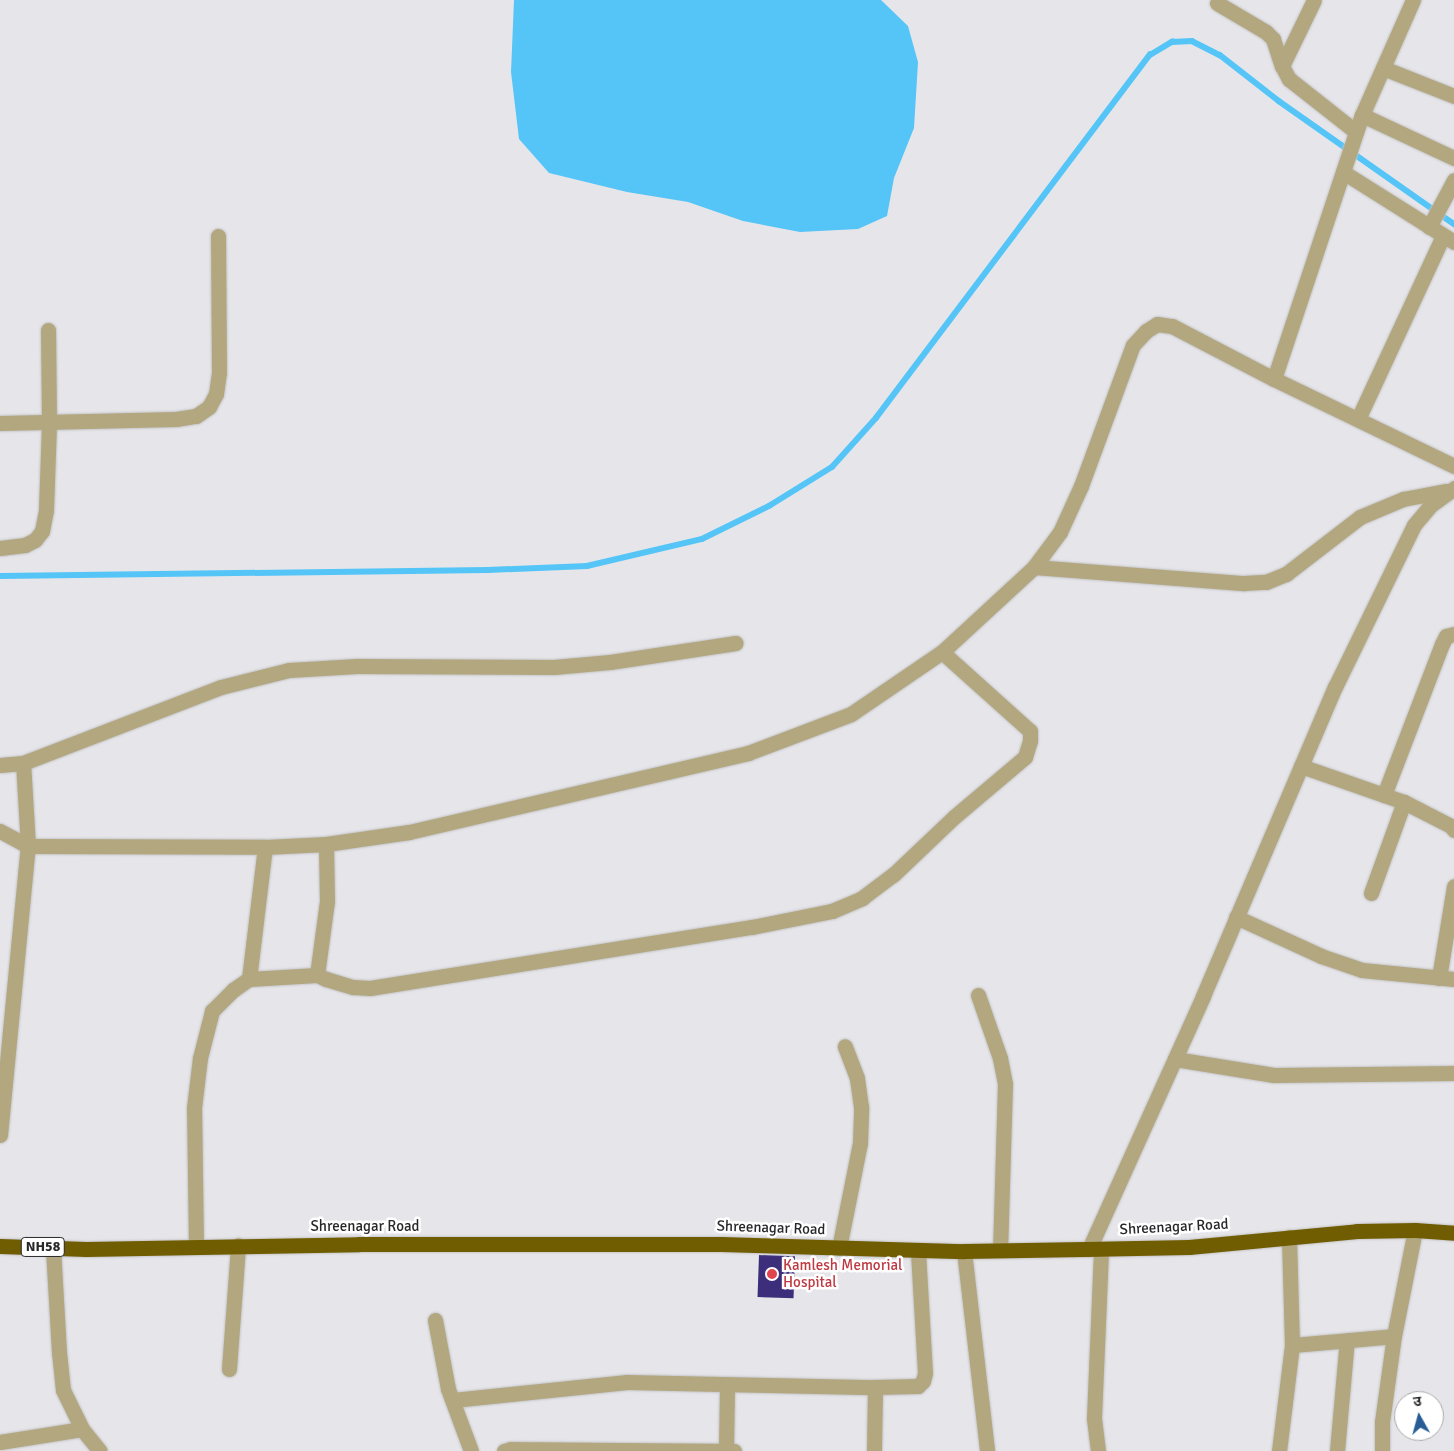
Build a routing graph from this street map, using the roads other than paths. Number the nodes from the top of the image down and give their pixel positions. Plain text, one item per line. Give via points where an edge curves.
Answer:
1 (1314, 0) edge
2 (1413, 0) edge
3 (1218, 3) dead end
4 (1282, 66) junction
5 (1383, 68) junction
6 (1454, 96) edge
7 (1362, 115) junction
8 (1354, 137) junction
9 (1454, 158) edge
10 (1345, 167) junction
11 (1454, 180) edge
12 (1429, 227) junction
13 (218, 236) dead end
14 (1449, 239) edge
15 (48, 330) dead end
16 (1274, 379) junction
17 (1358, 419) junction
18 (49, 422) junction
19 (0, 423) edge
20 (1454, 466) edge
21 (1452, 489) edge
22 (0, 548) edge
23 (1034, 567) junction
24 (1454, 634) edge
25 (736, 643) dead end
26 (942, 652) junction
27 (23, 763) junction
28 (0, 765) edge
29 (1301, 766) junction
30 (1384, 795) junction
31 (1404, 802) junction
32 (1454, 830) edge
33 (0, 831) edge
34 (326, 844) junction
35 (28, 846) junction
36 (265, 847) junction
37 (1454, 886) edge
38 (1371, 893) dead end
39 (1236, 917) junction
40 (317, 974) junction
41 (1447, 978) edge
42 (249, 979) junction
43 (978, 995) dead end
44 (845, 1046) dead end
45 (1175, 1059) junction
46 (1454, 1073) edge
47 (0, 1135) edge
48 (1415, 1230) junction
49 (1454, 1233) edge
50 (1289, 1236) junction
51 (238, 1245) junction
52 (0, 1246) edge
53 (196, 1246) junction
54 (53, 1248) junction
55 (838, 1248) junction
56 (1095, 1249) junction
57 (918, 1250) junction
58 (1000, 1250) junction
59 (964, 1251) junction
60 (435, 1320) dead end
61 (1394, 1336) junction
62 (1347, 1340) junction
63 (1292, 1345) junction
64 (229, 1369) dead end
65 (727, 1385) junction
66 (875, 1387) junction
67 (452, 1400) junction
68 (82, 1429) junction
69 (0, 1442) edge
70 (35, 1445) edge
71 (524, 1450) edge
72 (100, 1451) edge
73 (471, 1451) edge
74 (504, 1451) edge
75 (729, 1451) edge
76 (874, 1451) edge
77 (987, 1451) edge
78 (1098, 1451) edge
79 (1279, 1451) edge
80 (1337, 1451) edge
81 (1382, 1451) edge

1 - 4 street
2 - 5 street
3 - 4 street via 1270,35
4 - 8 street via 1296,87
5 - 6 street
5 - 7 street
7 - 8 street
7 - 9 street
8 - 10 street
10 - 12 street
10 - 16 street
11 - 12 street
12 - 14 street
13 - 18 street via 219,372 216,394 208,407 196,416 176,419
14 - 17 street
15 - 18 street
16 - 17 street
16 - 23 street via 1172,326 1157,324 1146,330 1133,345 1064,525
17 - 20 street
18 - 19 street
18 - 22 street via 46,510 42,531 25,545
21 - 23 street via 1403,499 1360,517 1286,574 1266,582
21 - 29 street via 1430,505 1414,525 1335,687
23 - 26 street
24 - 30 street via 1446,636 1442,644
25 - 27 street via 554,667 357,666 289,670 221,687
26 - 34 street via 851,714 748,753 409,832
26 - 40 street via 1030,731 1030,741 1024,757 954,817 893,876 862,898 832,911 752,927 370,988 326,980
27 - 28 street
27 - 35 street
29 - 30 street
29 - 39 street
30 - 31 street
31 - 32 street
31 - 38 street
33 - 35 street
34 - 36 street
34 - 40 street via 326,900
35 - 36 street
35 - 47 street
36 - 42 street
37 - 41 street
39 - 41 street via 1321,956 1362,970
39 - 45 street
40 - 42 street
42 - 53 street via 232,990 212,1011 200,1058 194,1108
43 - 58 street via 1000,1058 1005,1084
44 - 55 street via 857,1078 861,1107 860,1143
45 - 46 street via 1274,1075
45 - 56 street
48 - 49 highway, Shreenagar Road / NH58
48 - 50 highway, Shreenagar Road / NH58
48 - 61 street
50 - 56 highway, Shreenagar Road / NH58 via 1190,1247
50 - 63 street
51 - 53 highway, Shreenagar Road / NH58
51 - 55 highway, Shreenagar Road / NH58 via 721,1244
51 - 64 street
52 - 54 highway, NH58
53 - 54 highway, Shreenagar Road / NH58
54 - 68 street via 63,1390
55 - 57 highway, Shreenagar Road / NH58
56 - 58 highway, Shreenagar Road / NH58
56 - 78 street via 1094,1418
57 - 59 highway, Shreenagar Road / NH58
57 - 66 street via 923,1381 912,1387
58 - 59 highway, Shreenagar Road / NH58
59 - 77 street
60 - 67 street via 442,1365
61 - 62 street
61 - 81 street via 1382,1422
62 - 63 street
62 - 80 street
63 - 79 street
65 - 66 street
65 - 67 street via 628,1382
65 - 75 street
66 - 76 street
67 - 73 street
68 - 70 street
68 - 72 street
69 - 70 street
71 - 74 street
71 - 75 street

